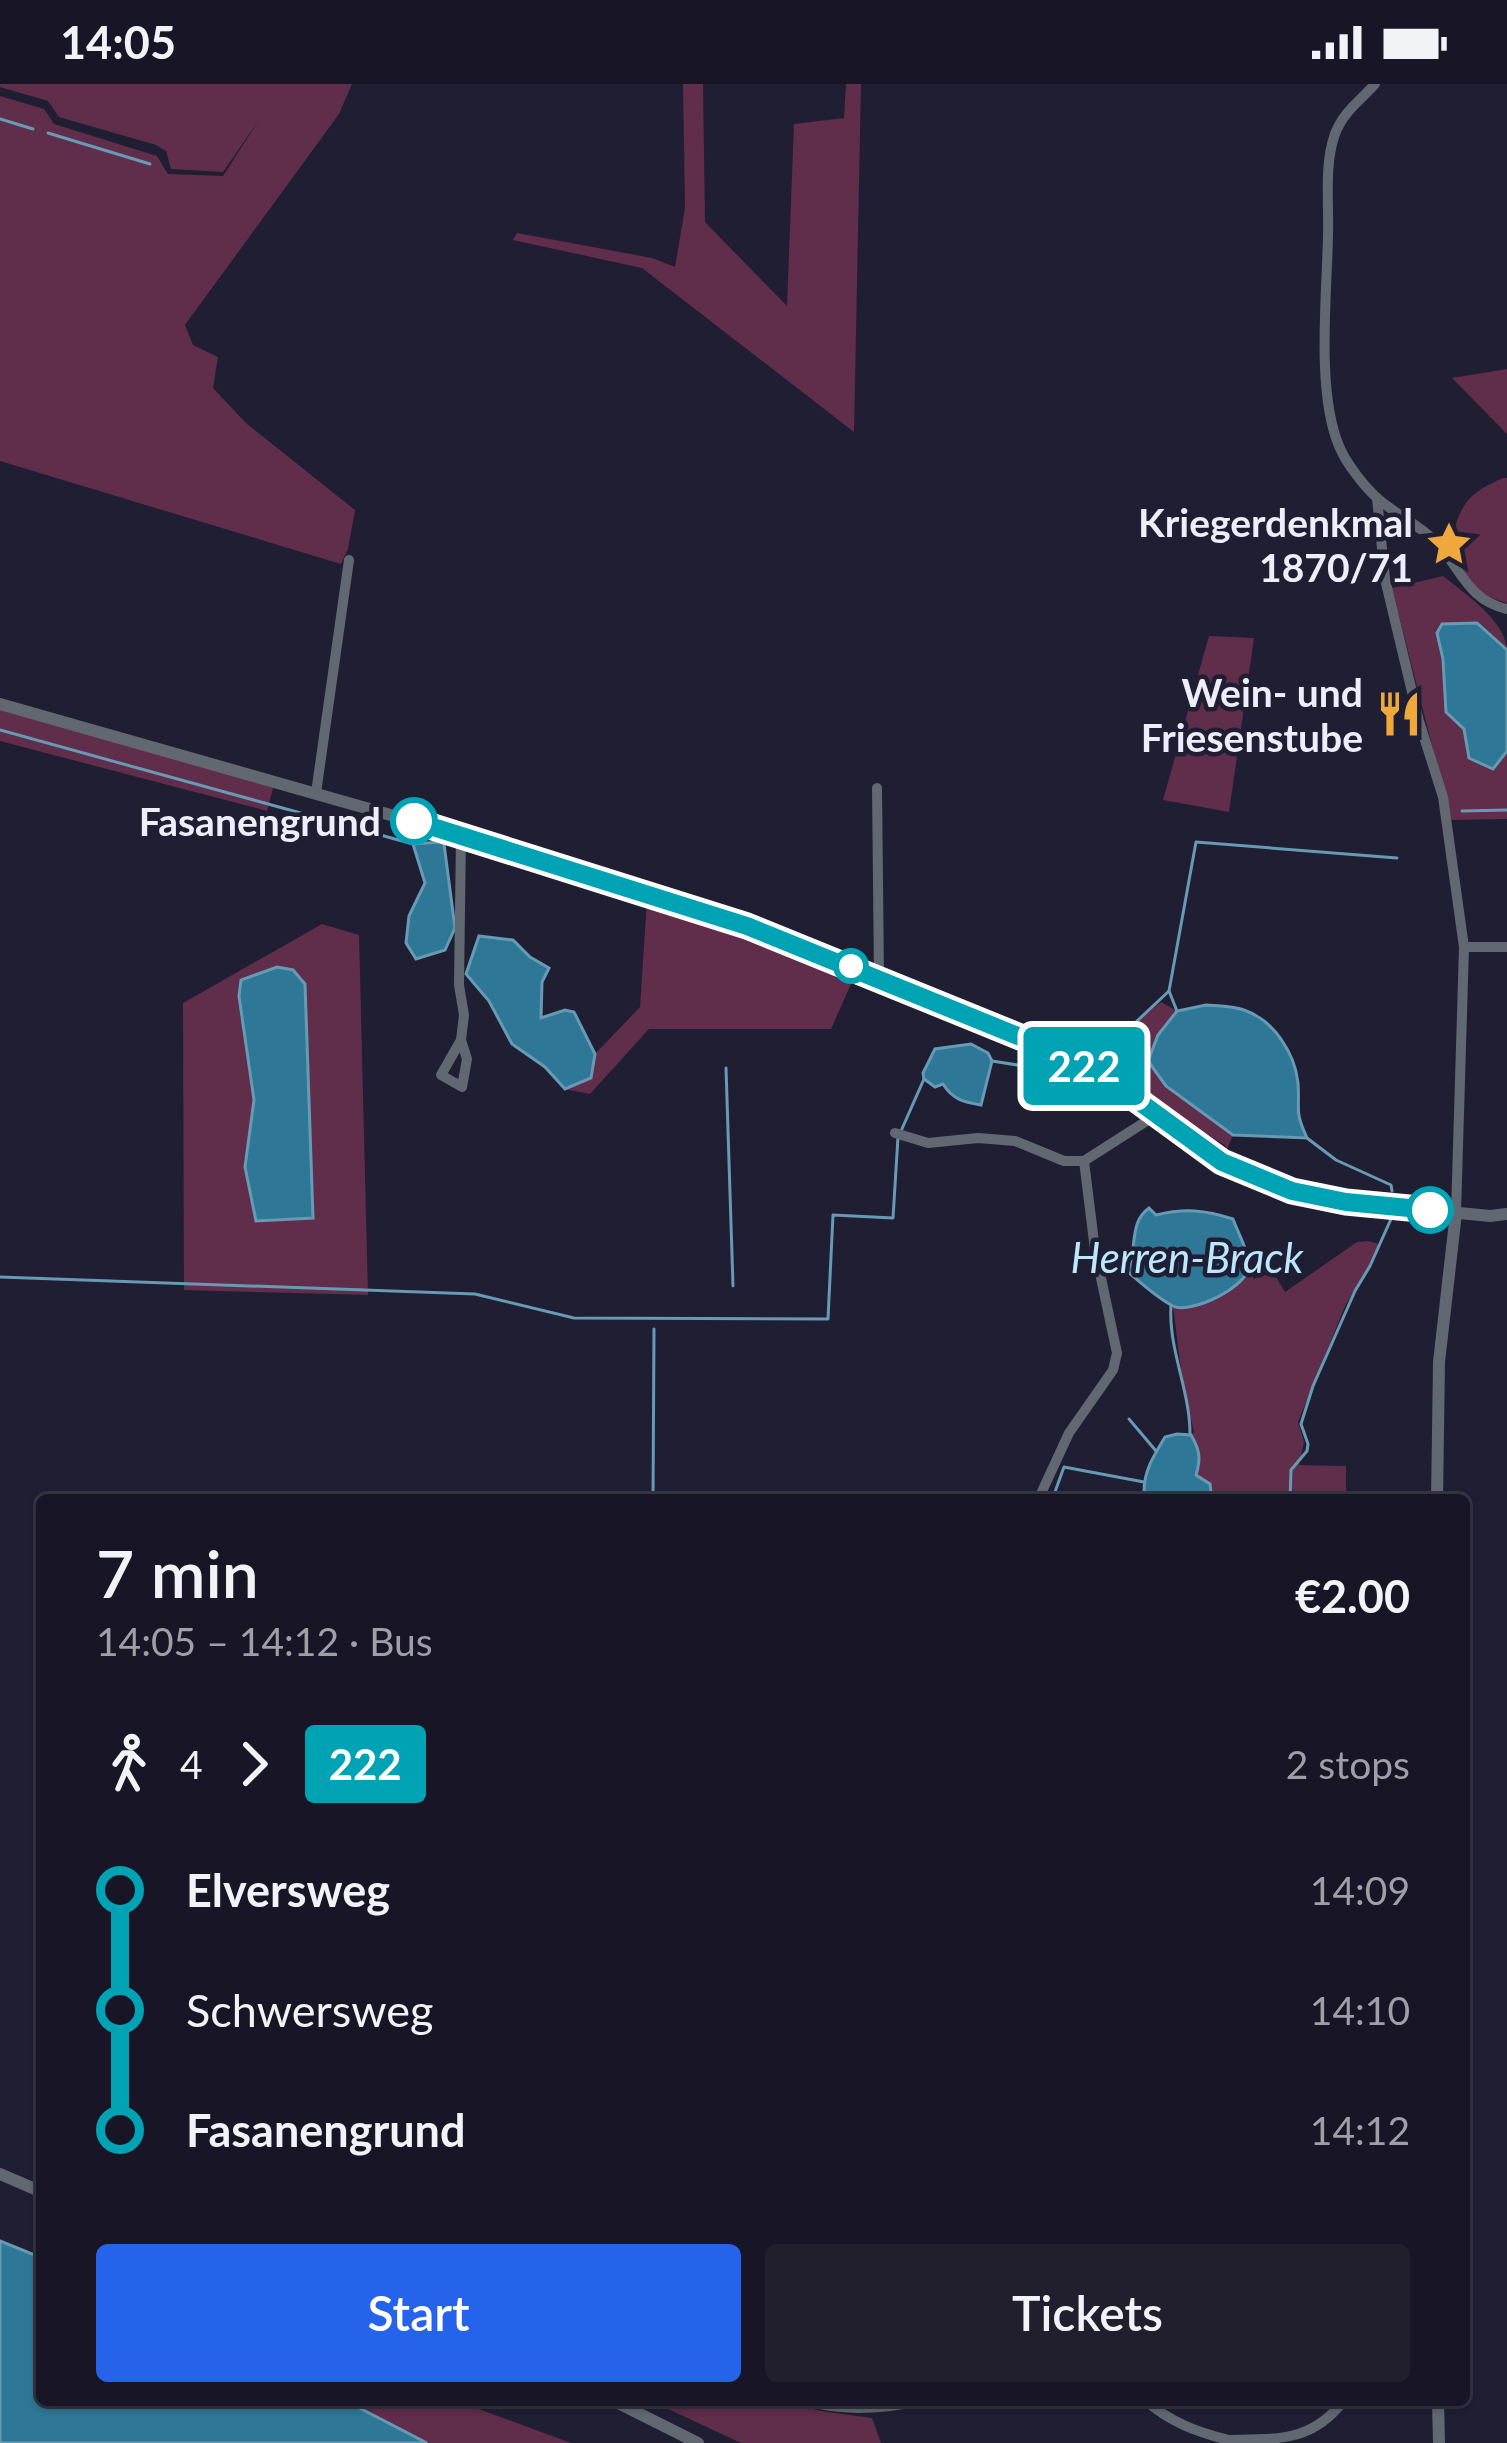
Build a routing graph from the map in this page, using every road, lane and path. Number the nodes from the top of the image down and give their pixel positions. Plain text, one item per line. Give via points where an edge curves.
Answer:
1 (1375, 84) edge
2 (1377, 498) junction
3 (350, 560) dead end
4 (1507, 609) edge
5 (0, 704) edge
6 (878, 788) dead end
7 (316, 793) junction
8 (461, 835) junction
9 (1507, 946) edge
10 (1464, 947) junction
11 (879, 977) junction
12 (461, 1040) dead end
13 (1156, 1115) junction
14 (895, 1133) dead end
15 (1084, 1161) junction
16 (1456, 1213) junction
17 (1507, 1214) edge
18 (1041, 1494) edge
19 (1437, 1494) edge
20 (0, 2174) edge
21 (36, 2189) edge
22 (624, 2406) edge
23 (822, 2406) edge
24 (892, 2406) edge
25 (1152, 2406) edge
26 (1339, 2406) edge
27 (1438, 2406) edge
28 (1229, 2441) edge
29 (698, 2443) edge
30 (1439, 2443) edge

1 - 2 street via 1334,137 1326,354 1338,445
2 - 4 street via 1430,536 1476,596
2 - 10 street via 1384,579 1443,797
3 - 7 street
5 - 7 street
6 - 11 street
7 - 8 street
8 - 11 street via 708,912
8 - 12 street
9 - 10 street
10 - 16 street
11 - 13 street via 1067,1056
13 - 15 street
13 - 16 street via 1222,1162 1292,1191
14 - 15 street via 928,1143 1015,1141
15 - 18 street via 1118,1353
16 - 17 street
16 - 19 street via 1439,1362
20 - 21 street
22 - 29 street
23 - 24 street
25 - 28 street
26 - 28 street via 1297,2436
27 - 30 street

